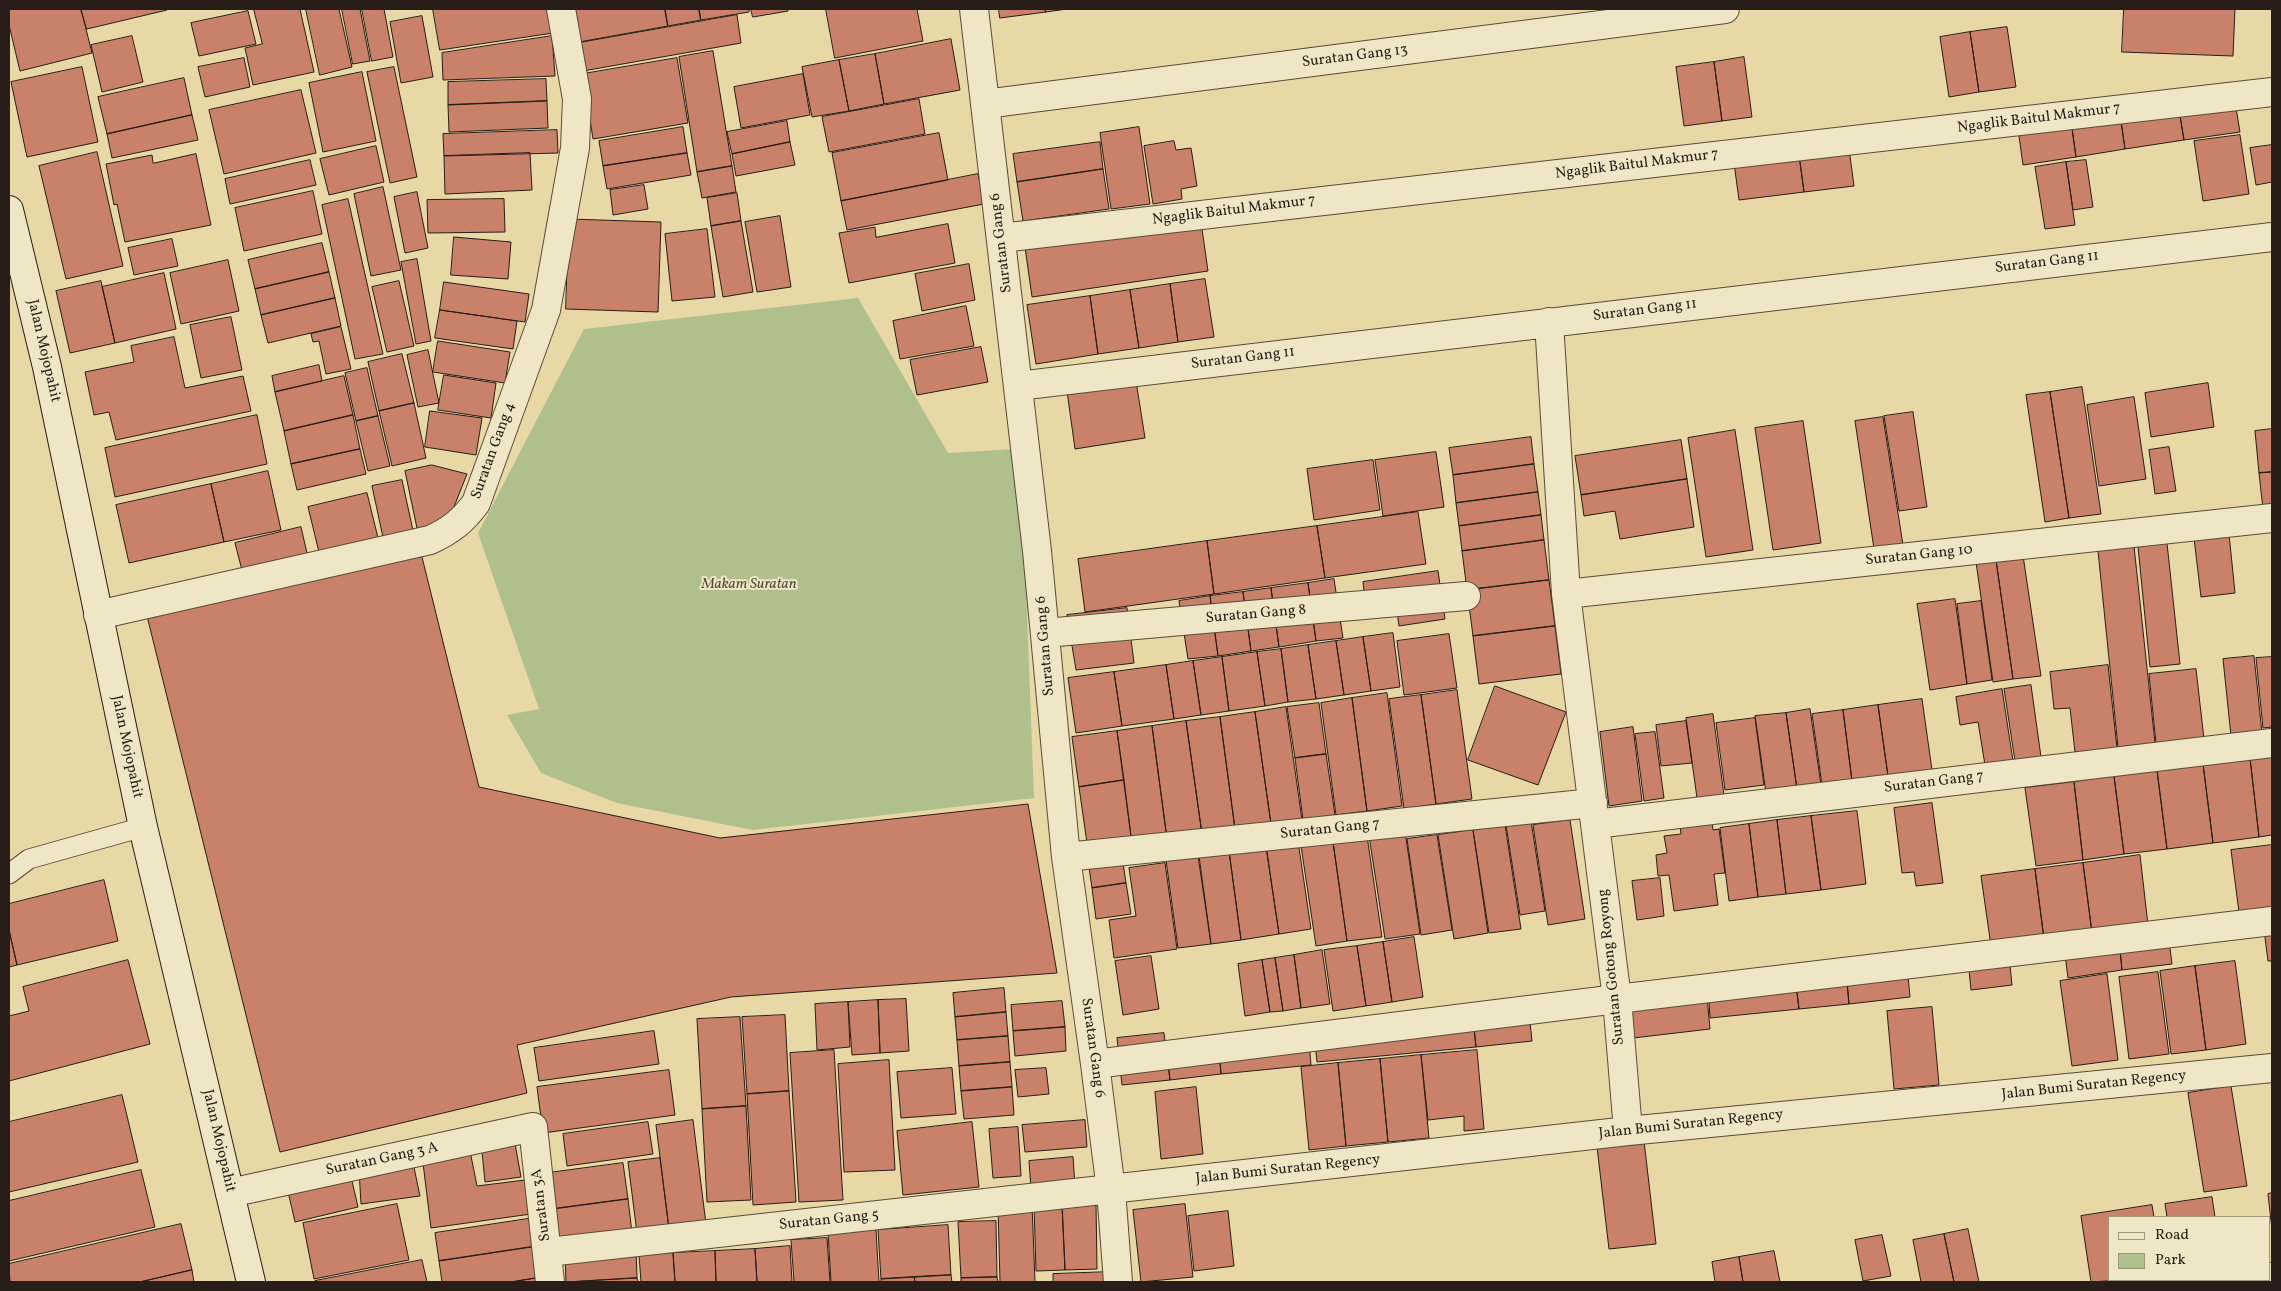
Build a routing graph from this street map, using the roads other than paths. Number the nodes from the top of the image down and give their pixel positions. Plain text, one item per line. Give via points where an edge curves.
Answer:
1 (560, 9) edge
2 (974, 9) edge
3 (1725, 9) edge
4 (2272, 92) edge
5 (986, 104) junction
6 (9, 210) edge
7 (2272, 237) edge
8 (1001, 238) junction
9 (1549, 322) junction
10 (1018, 386) junction
11 (2272, 518) edge
12 (1566, 594) junction
13 (1466, 596) dead end
14 (98, 615) junction
15 (1045, 634) junction
16 (2272, 743) edge
17 (1594, 814) junction
18 (143, 828) junction
19 (1066, 857) junction
20 (9, 874) edge
21 (2272, 922) edge
22 (1617, 999) junction
23 (1095, 1064) junction
24 (2272, 1068) edge
25 (533, 1127) joint
26 (1628, 1131) junction
27 (1110, 1190) junction
28 (230, 1193) junction
29 (548, 1252) junction
30 (252, 1282) edge
31 (550, 1282) edge
32 (1118, 1282) edge

1 - 14 street, Suratan Gang 4 via 577,99 575,148 546,310 476,503 466,517 451,530 430,540
2 - 5 street, Suratan Gang 6
3 - 5 street, Suratan Gang 13
4 - 8 street, Ngaglik Baitul Makmur 7
5 - 8 street, Suratan Gang 6
6 - 14 street, Jalan Mojopahit via 48,367
7 - 9 street, Suratan Gang 11
8 - 10 street, Suratan Gang 6
9 - 10 street, Suratan Gang 11
9 - 12 street, Suratan Gotong Royong
10 - 15 street, Suratan Gang 6
11 - 12 street, Suratan Gang 10
12 - 17 street, Suratan Gotong Royong
13 - 15 street, Suratan Gang 8
14 - 18 street, Jalan Mojopahit
15 - 19 street, Suratan Gang 6
16 - 17 street, Suratan Gang 7
17 - 19 street, Suratan Gang 7
17 - 22 street, Suratan Gotong Royong
18 - 20 lane via 29,859
18 - 28 street, Jalan Mojopahit
19 - 23 street, Suratan Gang 6
21 - 22 street
22 - 23 street
22 - 26 street, Suratan Gotong Royong
23 - 27 street, Suratan Gang 6
24 - 26 street, Jalan Bumi Suratan Regency
25 - 28 street, Suratan Gang 3 A
25 - 29 street, Suratan 3A
26 - 27 street, Jalan Bumi Suratan Regency
27 - 29 street, Suratan Gang 5
27 - 32 street, Suratan Gang 6
28 - 30 street, Jalan Mojopahit
29 - 31 street, Suratan 3A

